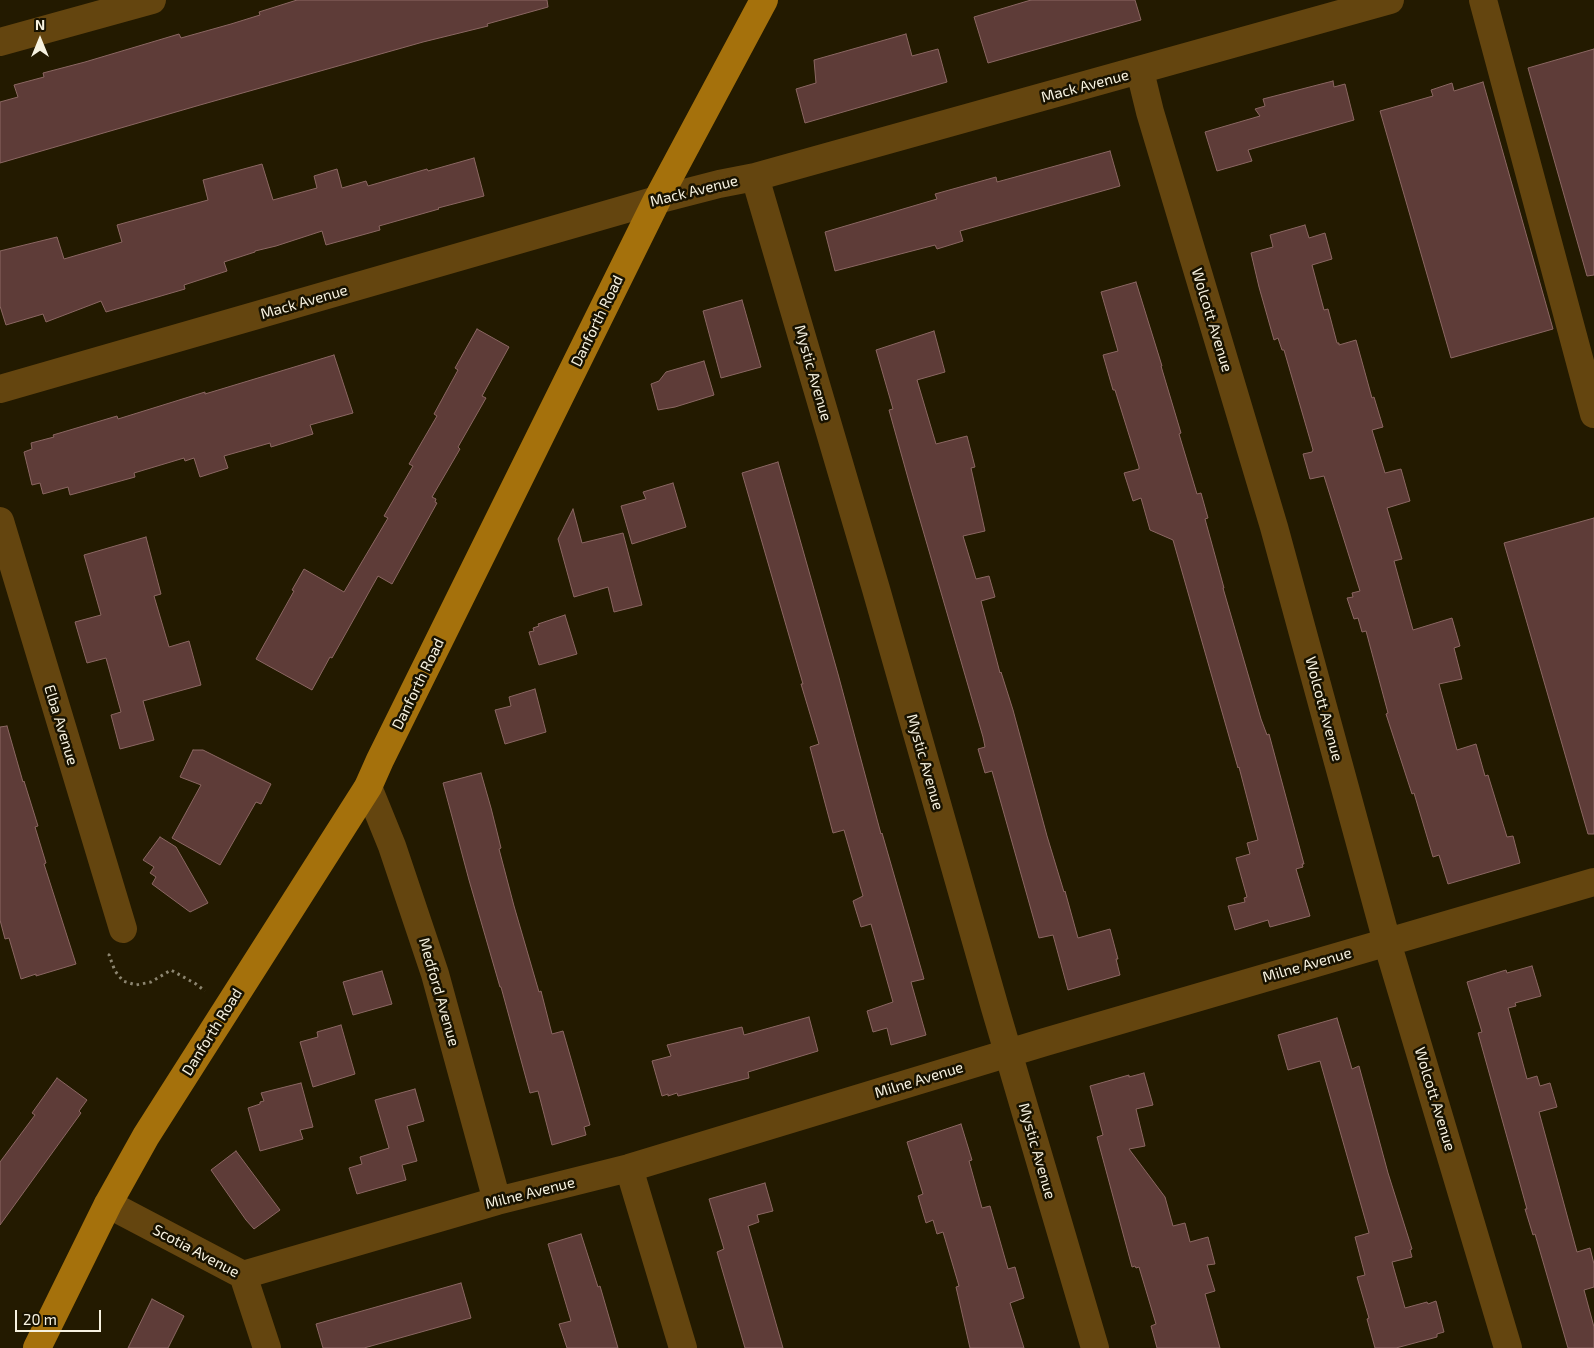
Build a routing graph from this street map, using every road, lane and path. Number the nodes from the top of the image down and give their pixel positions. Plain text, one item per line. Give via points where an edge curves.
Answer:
1 (152, 0) edge
2 (764, 0) edge
3 (1390, 0) edge
4 (1483, 0) edge
5 (118, 5) edge
6 (0, 42) edge
7 (1140, 70) junction
8 (755, 176) junction
9 (657, 200) junction
10 (0, 390) edge
11 (1594, 414) edge
12 (0, 521) edge
13 (368, 787) junction
14 (1594, 882) edge
15 (123, 929) dead end
16 (1388, 942) junction
17 (109, 955) dead end
18 (196, 984) dead end
19 (1008, 1053) junction
20 (629, 1168) junction
21 (497, 1201) junction
22 (108, 1204) junction
23 (244, 1274) junction
24 (37, 1348) edge
25 (267, 1348) edge
26 (683, 1348) edge
27 (1095, 1348) edge
28 (1508, 1348) edge

1 - 5 street
2 - 9 main road, Danforth Road
3 - 7 street, Mack Avenue
4 - 11 street
5 - 6 street
7 - 8 street, Mack Avenue
7 - 16 street, Wolcott Avenue via 1274,527
8 - 9 street, Mack Avenue
8 - 19 street, Mystic Avenue
9 - 10 street, Mack Avenue
9 - 13 main road, Danforth Road
12 - 15 street, Elba Avenue
13 - 21 street, Medford Avenue via 392,846 435,974
13 - 22 main road, Danforth Road via 146,1136
14 - 16 street, Milne Avenue
16 - 19 street, Milne Avenue
16 - 28 street, Wolcott Avenue
17 - 18 path via 123,981 136,985 151,982 171,970
19 - 20 street, Milne Avenue
19 - 27 street, Mystic Avenue
20 - 21 street, Milne Avenue
20 - 26 street
21 - 23 street, Milne Avenue
22 - 23 street, Scotia Avenue
22 - 24 main road, Danforth Road
23 - 25 street, Scotia Avenue

